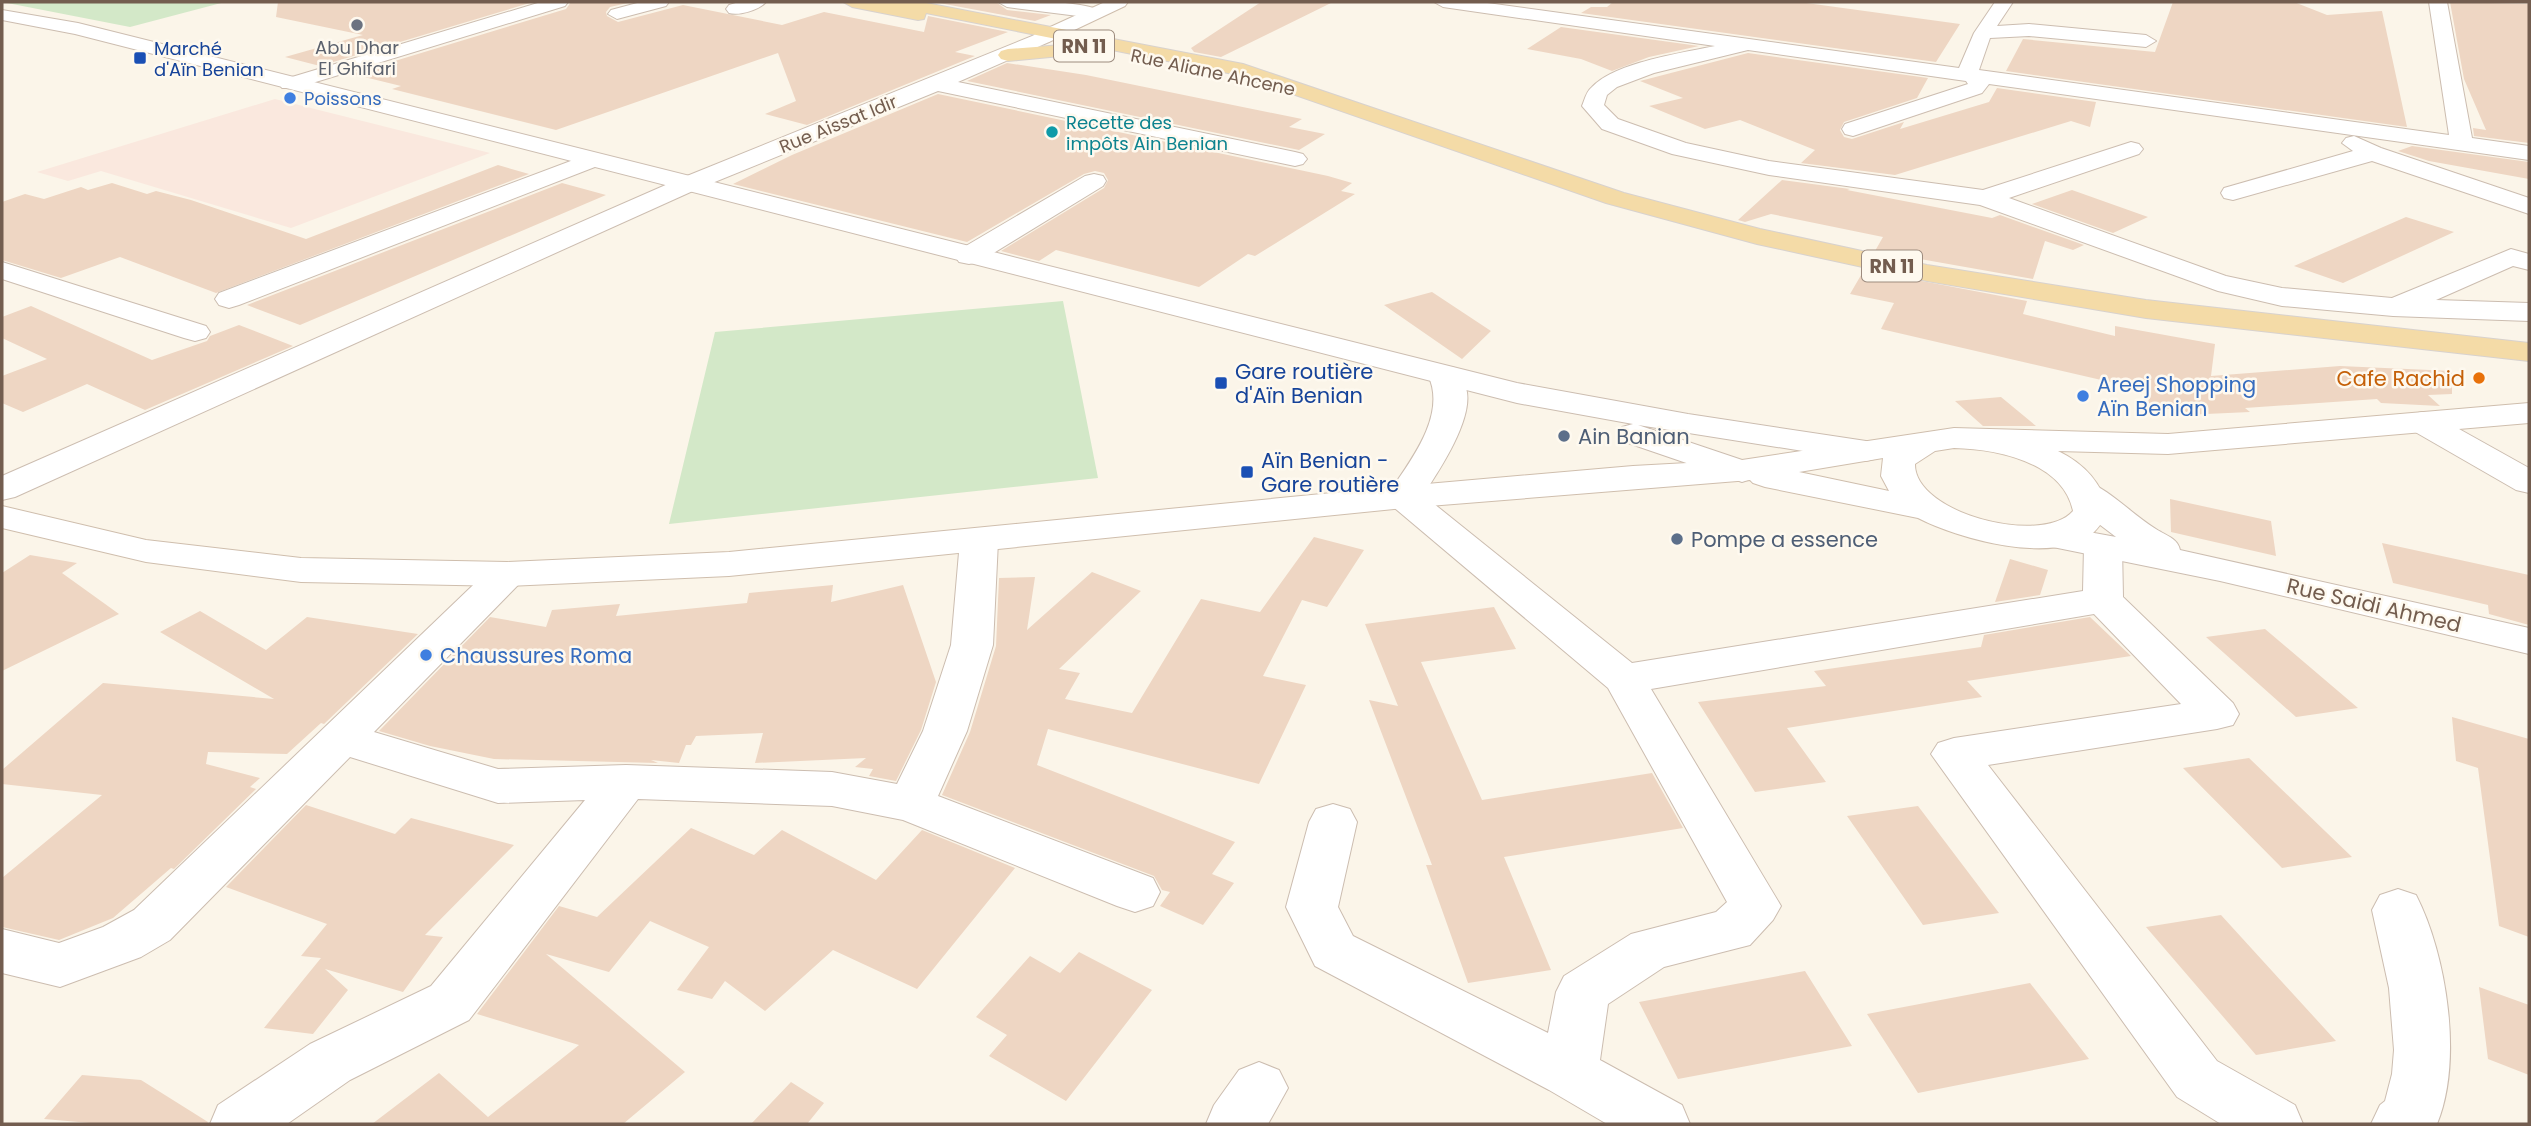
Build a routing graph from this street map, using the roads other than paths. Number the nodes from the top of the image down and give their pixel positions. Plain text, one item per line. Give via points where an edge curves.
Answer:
1 (559, 2) edge
2 (651, 2) edge
3 (659, 2) edge
4 (757, 2) edge
5 (852, 2) edge
6 (895, 2) edge
7 (1007, 2) edge
8 (1119, 2) edge
9 (1453, 2) edge
10 (2004, 2) edge
11 (2438, 2) edge
12 (735, 9) dead end
13 (617, 14) dead end
14 (2, 15) edge
15 (1646, 15) dead end
16 (1089, 16) junction
17 (1005, 26) junction
18 (1629, 28) junction
19 (1983, 33) junction
20 (1048, 35) junction
21 (2146, 41) dead end
22 (1750, 44) junction
23 (1100, 45) junction
24 (1001, 56) junction
25 (1974, 76) junction
26 (289, 84) junction
27 (936, 84) junction
28 (2334, 127) junction
29 (1853, 129) dead end
30 (2462, 144) junction
31 (2131, 149) dead end
32 (2373, 153) junction
33 (2529, 153) edge
34 (1295, 159) dead end
35 (592, 160) junction
36 (1094, 181) dead end
37 (686, 185) junction
38 (2233, 194) dead end
39 (1985, 198) junction
40 (2524, 203) edge
41 (969, 256) junction
42 (2529, 262) edge
43 (2, 270) edge
44 (229, 299) dead end
45 (2393, 307) junction
46 (2529, 312) edge
47 (195, 332) dead end
48 (2489, 345) junction
49 (2529, 345) edge
50 (2529, 352) edge
51 (1444, 375) junction
52 (1517, 393) junction
53 (2529, 413) edge
54 (2422, 422) junction
55 (1927, 441) junction
56 (1987, 441) junction
57 (2168, 444) junction
58 (1866, 451) junction
59 (1742, 471) junction
60 (2529, 482) edge
61 (2, 489) edge
62 (2084, 490) junction
63 (1404, 497) junction
64 (1930, 510) junction
65 (2, 517) edge
66 (2051, 536) junction
67 (979, 541) junction
68 (2103, 547) junction
69 (2220, 569) junction
70 (507, 574) junction
71 (2103, 600) junction
72 (2529, 640) edge
73 (1624, 679) junction
74 (339, 737) junction
75 (626, 782) junction
76 (911, 804) junction
77 (1333, 822) dead end
78 (1135, 892) dead end
79 (2398, 910) dead end
80 (2, 951) edge
81 (1569, 1072) junction
82 (239, 1124) edge
83 (1661, 1124) edge
84 (2274, 1124) edge
85 (2401, 1124) edge

1 - 26 street
2 - 3 street
3 - 13 street
4 - 12 street
5 - 17 main road, Rue Aliane Ahcene / RN 11
6 - 17 main road, Rue Aliane Ahcene / RN 11
7 - 16 street
8 - 16 street, Rue Aissat Idir
9 - 18 street
10 - 19 street
11 - 30 street
14 - 26 street via 78,29
15 - 18 street
16 - 17 main road
16 - 20 street, Rue Aissat Idir
16 - 23 main road via 1084,27
17 - 20 main road, Rue Aliane Ahcene / RN 11
17 - 24 main road via 1007,41
18 - 22 street
19 - 21 street via 2029,30
19 - 25 street via 1968,69
20 - 23 main road, Rue Aliane Ahcene / RN 11
20 - 24 street, Rue Aissat Idir
22 - 25 street
22 - 39 street via 1626,76 1599,91 1593,106 1610,124 1681,149 1769,168
23 - 24 main road
23 - 48 main road, Rue Aliane Ahcene / RN 11 via 1315,94 1615,198 1927,274 2147,309
24 - 27 street, Rue Aissat Idir
25 - 28 street
25 - 29 street via 1979,84 1975,89
26 - 35 street
27 - 34 street
27 - 37 street, Rue Aissat Idir
28 - 30 street
28 - 32 street
30 - 33 street
31 - 39 street
32 - 38 street
32 - 40 street
35 - 37 street
35 - 44 street
36 - 41 street
37 - 41 street
37 - 61 street, Rue Aissat Idir
39 - 45 street via 2218,283 2283,297
41 - 51 street
42 - 45 street via 2511,257
43 - 47 street
45 - 46 street
48 - 49 main road, RN 11
48 - 50 main road, RN 11
51 - 52 street
51 - 63 street via 1452,393 1444,426
52 - 58 street
52 - 59 street
53 - 54 street
54 - 57 street
54 - 60 street
55 - 56 street
55 - 58 street
55 - 64 street via 1908,449 1898,461 1898,477 1909,494
56 - 57 street
56 - 62 street via 2042,457
57 - 62 street via 2099,469
58 - 59 street
59 - 63 street
59 - 64 street
62 - 66 street via 2091,512 2078,528
62 - 69 street via 2129,530
63 - 67 street
63 - 73 street
64 - 66 street via 1990,533
65 - 70 street via 146,551 301,570
66 - 68 street
67 - 70 street via 729,564
67 - 76 street via 972,645 945,731
68 - 69 street
68 - 71 street
69 - 72 street, Rue Saidi Ahmed
70 - 74 street
71 - 73 street
71 - 84 street via 2217,714 1954,754 2197,1079
73 - 81 street via 1755,906 1732,930 1650,949 1583,992
74 - 75 street via 498,786
74 - 80 street via 152,925 122,942 60,965
75 - 76 street via 832,789
75 - 82 street via 450,1003 330,1062
76 - 78 street
77 - 81 street via 1312,907 1334,951
79 - 85 street via 2418,1011 2421,1067 2409,1120
81 - 83 street

